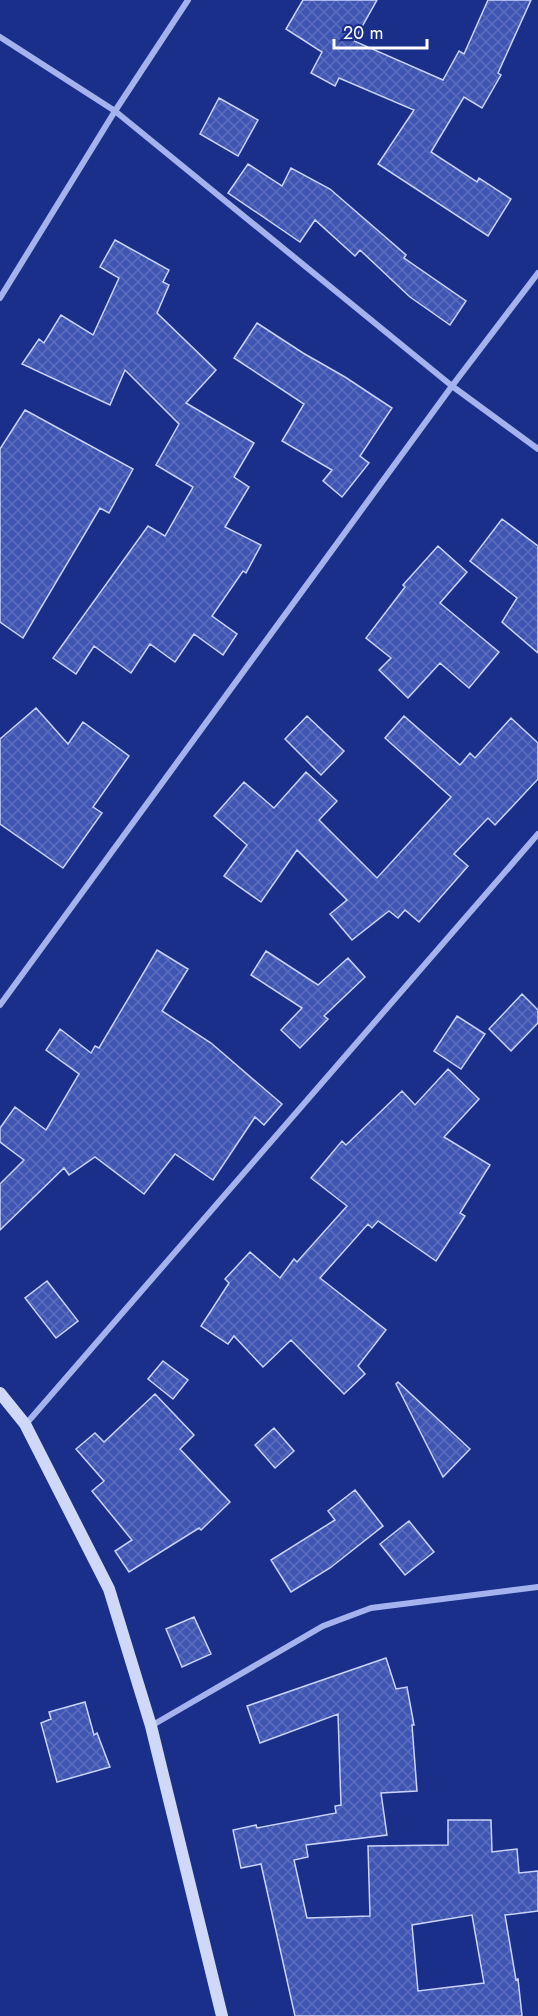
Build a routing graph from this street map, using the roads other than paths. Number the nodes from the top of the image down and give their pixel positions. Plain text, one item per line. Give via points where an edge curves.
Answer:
1 (188, 0) edge
2 (0, 37) edge
3 (115, 111) junction
4 (538, 273) edge
5 (0, 298) edge
6 (452, 386) junction
7 (538, 449) edge
8 (538, 834) edge
9 (0, 1005) edge
10 (0, 1393) edge
11 (25, 1424) junction
12 (538, 1587) edge
13 (151, 1726) junction
14 (222, 2016) edge

1 - 3 street
2 - 3 street
3 - 5 street
3 - 6 street
4 - 6 street
6 - 7 street
6 - 9 street
8 - 11 street
10 - 11 main road
11 - 13 main road via 109,1589
12 - 13 street via 371,1608 323,1626
13 - 14 main road

